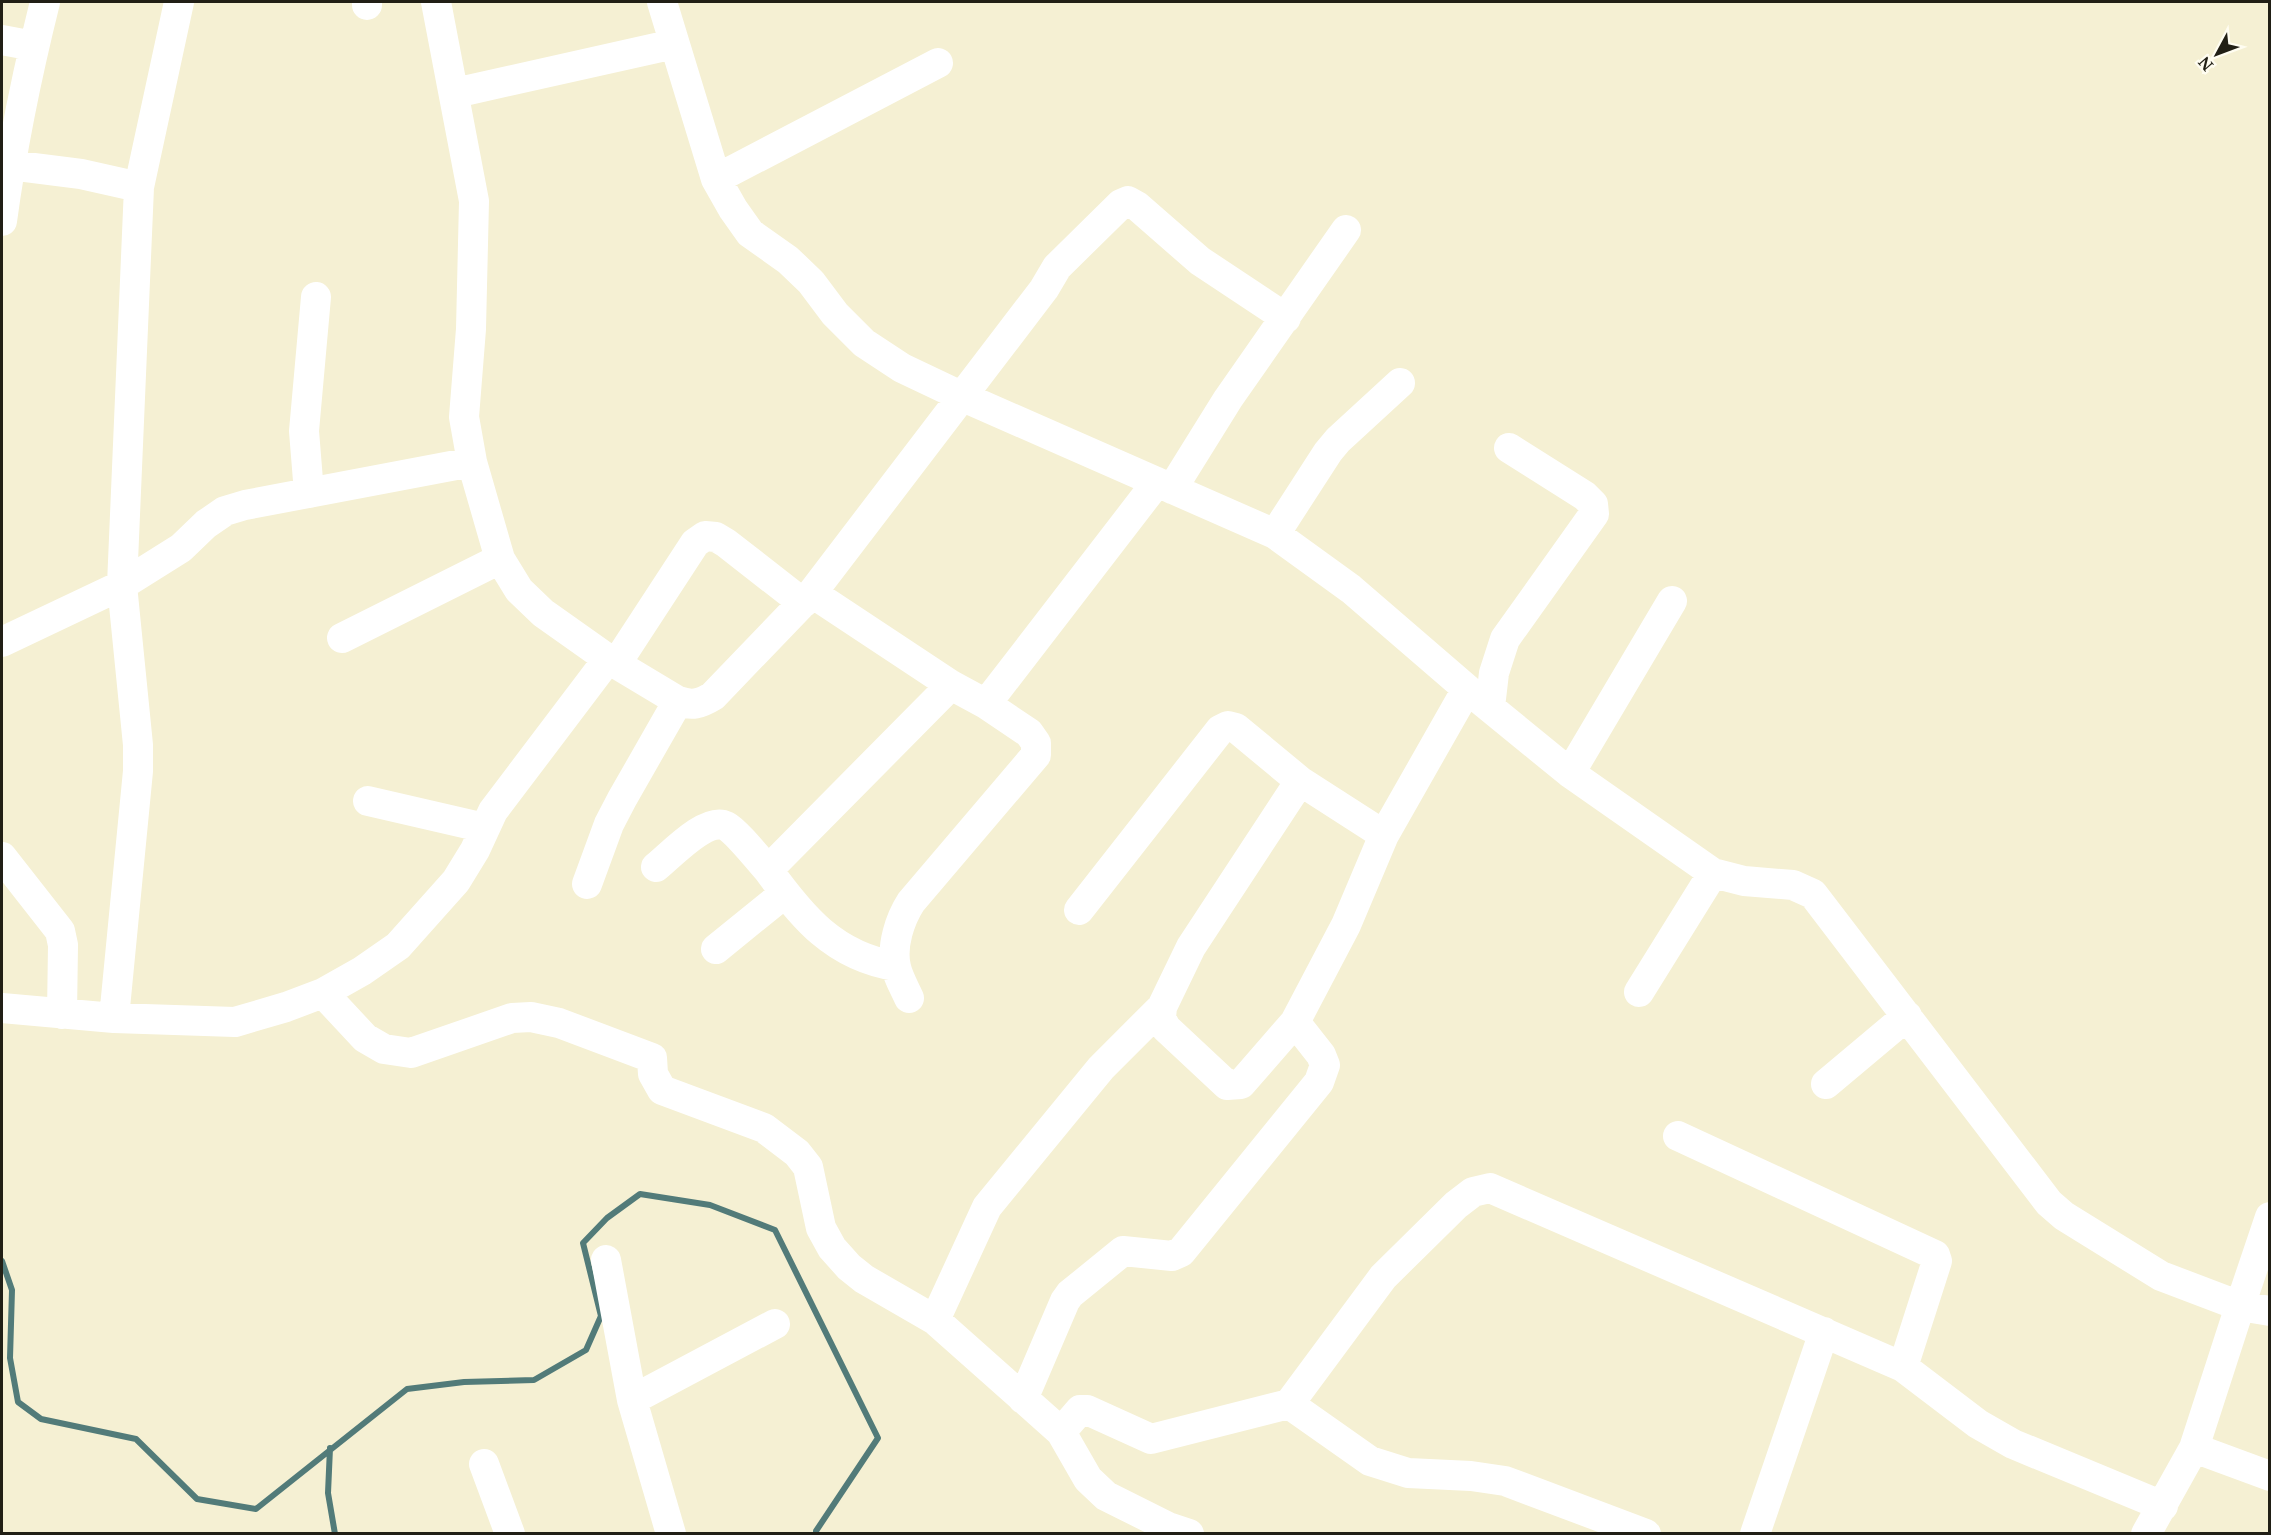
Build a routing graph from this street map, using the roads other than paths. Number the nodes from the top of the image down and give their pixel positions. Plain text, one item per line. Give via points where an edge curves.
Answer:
1 (45, 2) edge
2 (179, 2) edge
3 (436, 2) edge
4 (665, 2) edge
5 (2, 40) edge
6 (674, 44) junction
7 (34, 46) junction
8 (938, 63) dead end
9 (455, 93) junction
10 (6, 165) edge
11 (716, 179) junction
12 (139, 187) junction
13 (2, 221) edge
14 (1346, 230) dead end
15 (316, 297) dead end
16 (1286, 318) junction
17 (1400, 383) dead end
18 (961, 396) junction
19 (1509, 447) dead end
20 (472, 462) junction
21 (1165, 485) junction
22 (309, 493) junction
23 (1275, 534) junction
24 (500, 559) junction
25 (122, 585) junction
26 (808, 598) junction
27 (1672, 602) dead end
28 (342, 638) dead end
29 (2, 642) edge
30 (612, 662) junction
31 (951, 685) junction
32 (1478, 698) junction
33 (678, 701) junction
34 (986, 704) junction
35 (1570, 773) junction
36 (1300, 781) junction
37 (368, 801) dead end
38 (485, 828) junction
39 (1384, 835) junction
40 (2, 857) edge
41 (656, 867) dead end
42 (1713, 873) junction
43 (776, 882) junction
44 (587, 884) dead end
45 (1079, 910) dead end
46 (716, 949) dead end
47 (895, 966) junction
48 (1640, 992) dead end
49 (323, 993) junction
50 (909, 998) dead end
51 (1162, 1007) junction
52 (2, 1008) edge
53 (62, 1014) junction
54 (1907, 1016) junction
55 (114, 1018) junction
56 (1295, 1022) junction
57 (1826, 1084) dead end
58 (1678, 1136) dead end
59 (2270, 1217) edge
60 (606, 1260) dead end
61 (2240, 1306) junction
62 (2270, 1311) edge
63 (935, 1320) junction
64 (775, 1324) dead end
65 (1824, 1332) junction
66 (1903, 1367) junction
67 (1023, 1399) junction
68 (632, 1400) junction
69 (1290, 1404) junction
70 (1061, 1432) junction
71 (2194, 1448) junction
72 (484, 1464) dead end
73 (2270, 1476) edge
74 (2163, 1506) junction
75 (510, 1533) edge
76 (671, 1533) edge
77 (1189, 1533) edge
78 (1646, 1533) edge
79 (1755, 1533) edge
80 (2146, 1533) edge

1 - 7 street
2 - 12 street
3 - 9 street
4 - 6 street
5 - 7 street
6 - 9 street
6 - 11 street
7 - 10 street
8 - 11 street
9 - 20 street via 474,201 464,417
10 - 12 street via 81,174
10 - 13 street
11 - 18 street via 750,233 811,282 864,343 902,368
12 - 25 street
14 - 16 street
15 - 22 street via 304,431
16 - 18 street via 1200,261 1128,201 1057,267
16 - 21 street
17 - 23 street via 1333,446
18 - 21 street
18 - 26 street
19 - 32 street via 1585,496 1593,504 1594,514 1505,639 1494,673
20 - 22 street
20 - 24 street
21 - 23 street
21 - 34 street
22 - 25 street via 225,512 181,548
23 - 32 street via 1351,589
24 - 28 street
24 - 30 street via 519,590 543,613
25 - 29 street
25 - 55 street via 138,771
26 - 30 street via 726,543 705,536 695,543
26 - 31 street
26 - 33 street via 713,696 689,705
27 - 35 street
30 - 33 street
30 - 38 street via 493,811
31 - 34 street
31 - 43 street
32 - 35 street
32 - 39 street
33 - 44 street via 609,824
34 - 47 street via 1029,734 1036,743 1036,755 911,902 897,930
35 - 42 street
36 - 39 street
36 - 45 street via 1236,728 1220,730
36 - 51 street via 1191,947
37 - 38 street
38 - 49 street via 456,882 405,938 362,971
39 - 56 street via 1346,925
40 - 53 street via 60,931
41 - 43 street via 704,827 716,823 727,826
42 - 48 street
42 - 54 street via 1744,881 1793,885 1813,894
43 - 46 street
43 - 47 street via 819,932 847,951
47 - 50 street
49 - 55 street via 235,1022
49 - 63 street via 365,1038 384,1049 411,1053 512,1018 531,1017 559,1023 652,1058 653,1074 662,1090 764,1128 797,1153 807,1167 821,1228 832,1248 864,1279
51 - 56 street via 1161,1018 1166,1028 1227,1085 1241,1084
51 - 63 street via 1101,1068 987,1206
52 - 53 street
53 - 55 street
54 - 57 street
54 - 61 street via 2056,1209 2161,1276
56 - 67 street via 1321,1055 1325,1065 1319,1082 1181,1252 1172,1256 1123,1251 1070,1294
58 - 66 street via 1935,1255 1937,1261
59 - 61 street
60 - 68 street
61 - 62 street
61 - 71 street
63 - 67 street
64 - 68 street
65 - 66 street
65 - 69 street via 1490,1188 1473,1192 1456,1205 1383,1277
65 - 79 street
66 - 74 street via 1978,1424 2013,1444
67 - 70 street
68 - 76 street
69 - 70 street via 1152,1439 1080,1410
69 - 78 street via 1370,1461 1408,1473 1505,1481
70 - 77 street via 1089,1479 1106,1496 1168,1527
71 - 73 street
71 - 74 street
72 - 75 street
74 - 80 street

